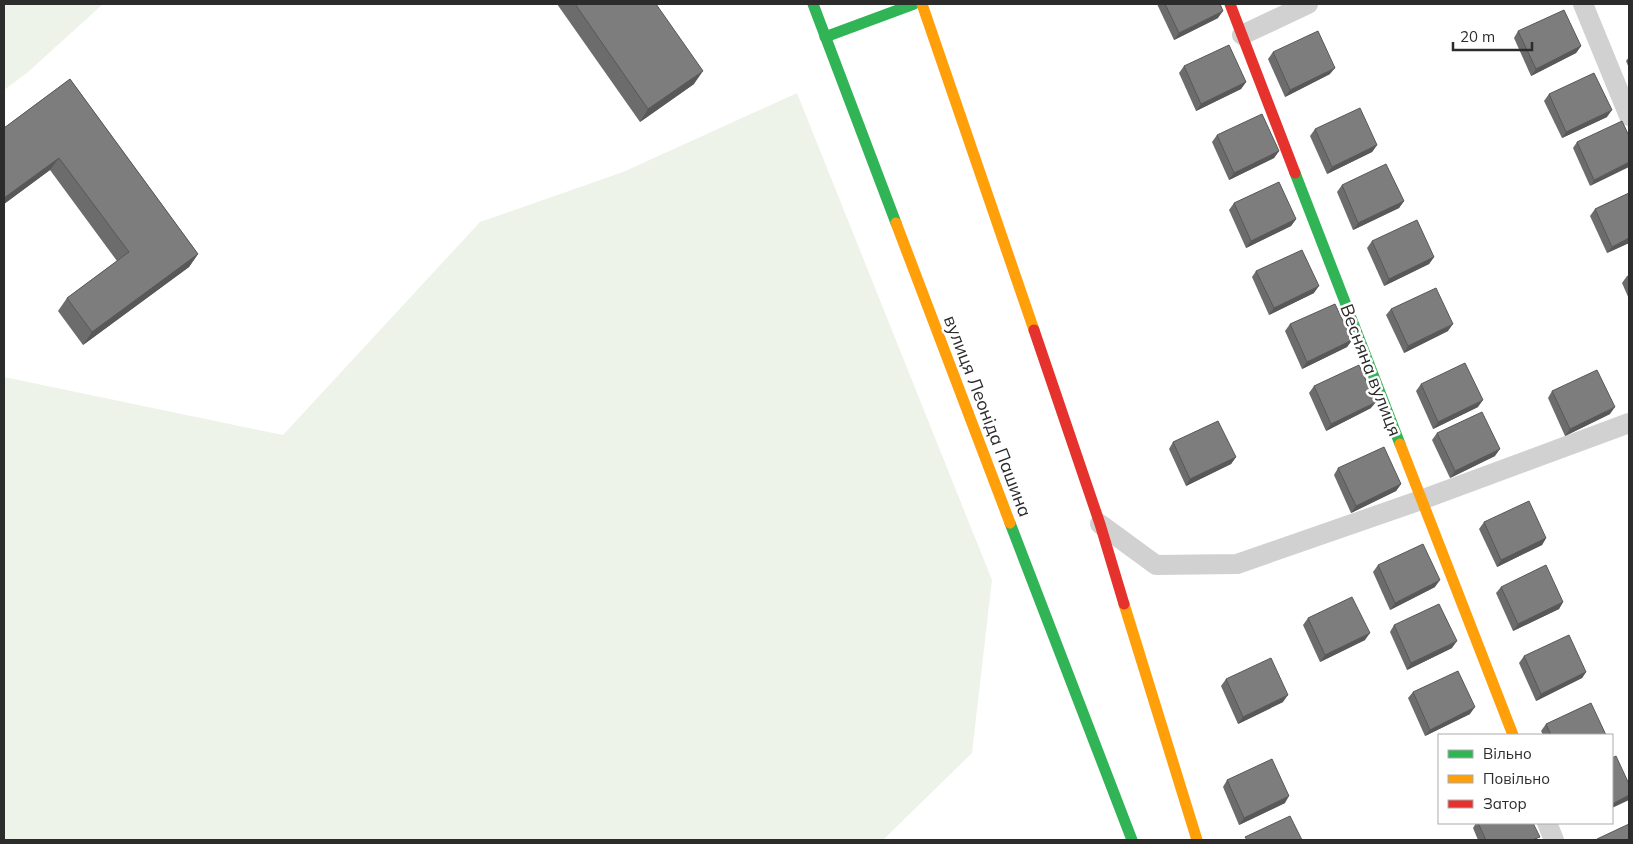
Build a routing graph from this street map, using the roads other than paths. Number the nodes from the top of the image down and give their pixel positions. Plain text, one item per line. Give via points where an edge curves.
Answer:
1 (812, 4) edge
2 (914, 4) edge
3 (922, 4) edge
4 (1230, 4) edge
5 (1308, 4) edge
6 (1583, 4) edge
7 (1242, 35) junction
8 (825, 37) junction
9 (1629, 116) edge
10 (1629, 423) edge
11 (1421, 500) junction
12 (1100, 524) junction
13 (1513, 734) edge
14 (1548, 824) edge
15 (1132, 840) edge
16 (1197, 840) edge
17 (1554, 840) edge

1 - 8 main road, вулиця Леоніда Пашина
2 - 8 main road
3 - 12 main road
4 - 7 main road, Весняна вулиця
5 - 7 street
6 - 9 street
7 - 11 main road, Весняна вулиця
8 - 15 main road, вулиця Леоніда Пашина
10 - 11 street
11 - 12 street via 1237,564 1156,565
11 - 13 main road, Весняна вулиця
12 - 16 main road
14 - 17 street

